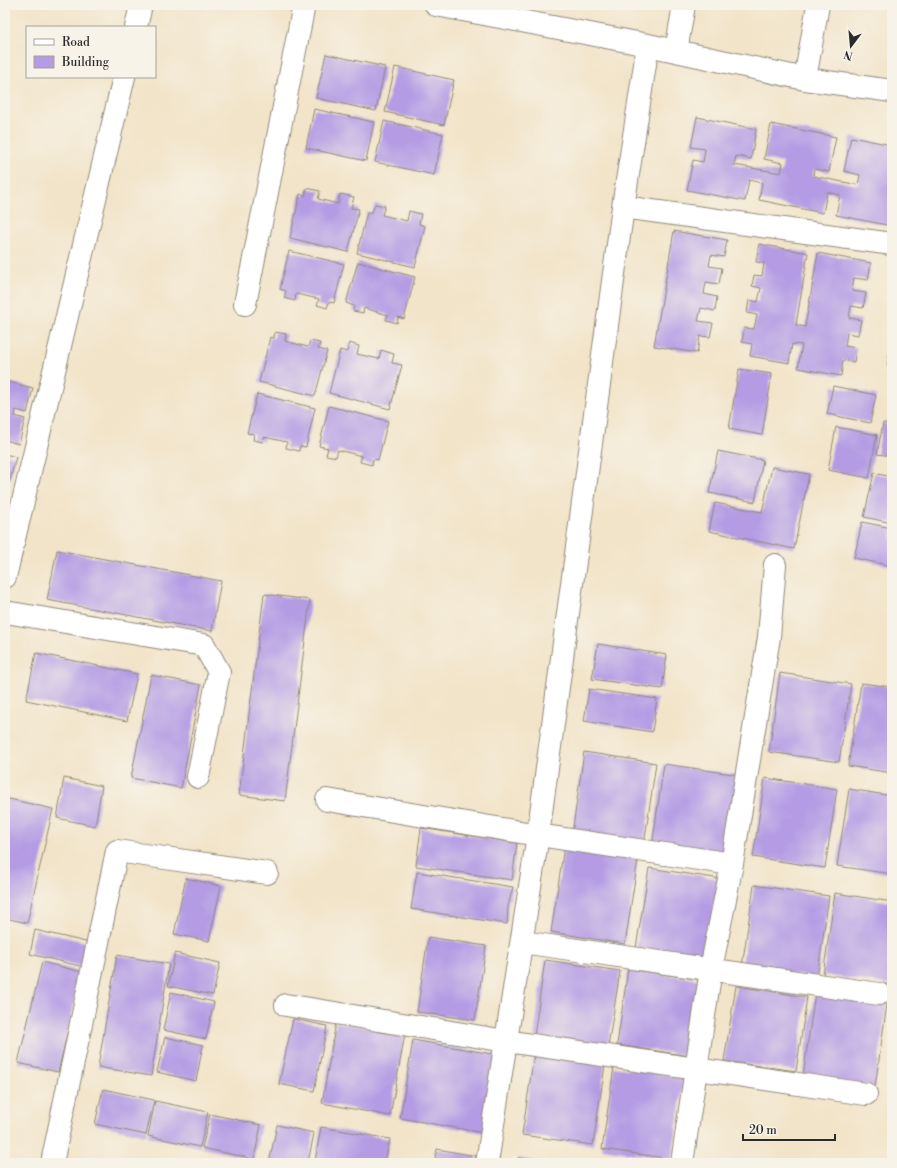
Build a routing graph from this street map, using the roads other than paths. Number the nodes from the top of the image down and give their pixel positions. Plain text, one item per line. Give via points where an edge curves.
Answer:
1 (141, 5) edge
2 (304, 5) edge
3 (436, 5) edge
4 (684, 5) edge
5 (818, 5) edge
6 (136, 26) edge
7 (648, 45) junction
8 (676, 51) junction
9 (124, 78) edge
10 (805, 79) junction
11 (892, 91) edge
12 (623, 207) junction
13 (892, 244) edge
14 (246, 304) dead end
15 (775, 565) dead end
16 (5, 577) edge
17 (5, 612) edge
18 (198, 777) dead end
19 (327, 800) dead end
20 (538, 835) junction
21 (732, 864) junction
22 (267, 873) dead end
23 (522, 942) junction
24 (711, 969) junction
25 (879, 994) dead end
26 (286, 1005) dead end
27 (506, 1041) junction
28 (695, 1068) junction
29 (866, 1094) dead end
30 (52, 1163) edge
31 (487, 1163) edge
32 (682, 1163) edge

1 - 6 street
2 - 14 street
3 - 7 street
4 - 8 street
5 - 10 street
7 - 8 street
7 - 12 street
8 - 10 street
9 - 16 street
10 - 11 street
12 - 13 street
12 - 20 street
15 - 21 street via 769,637
17 - 18 street via 204,645 219,672
19 - 20 street
20 - 21 street
20 - 23 street
21 - 24 street
22 - 30 street via 117,851
23 - 24 street
23 - 27 street
24 - 25 street
24 - 28 street
26 - 27 street
27 - 28 street
27 - 31 street
28 - 29 street
28 - 32 street

